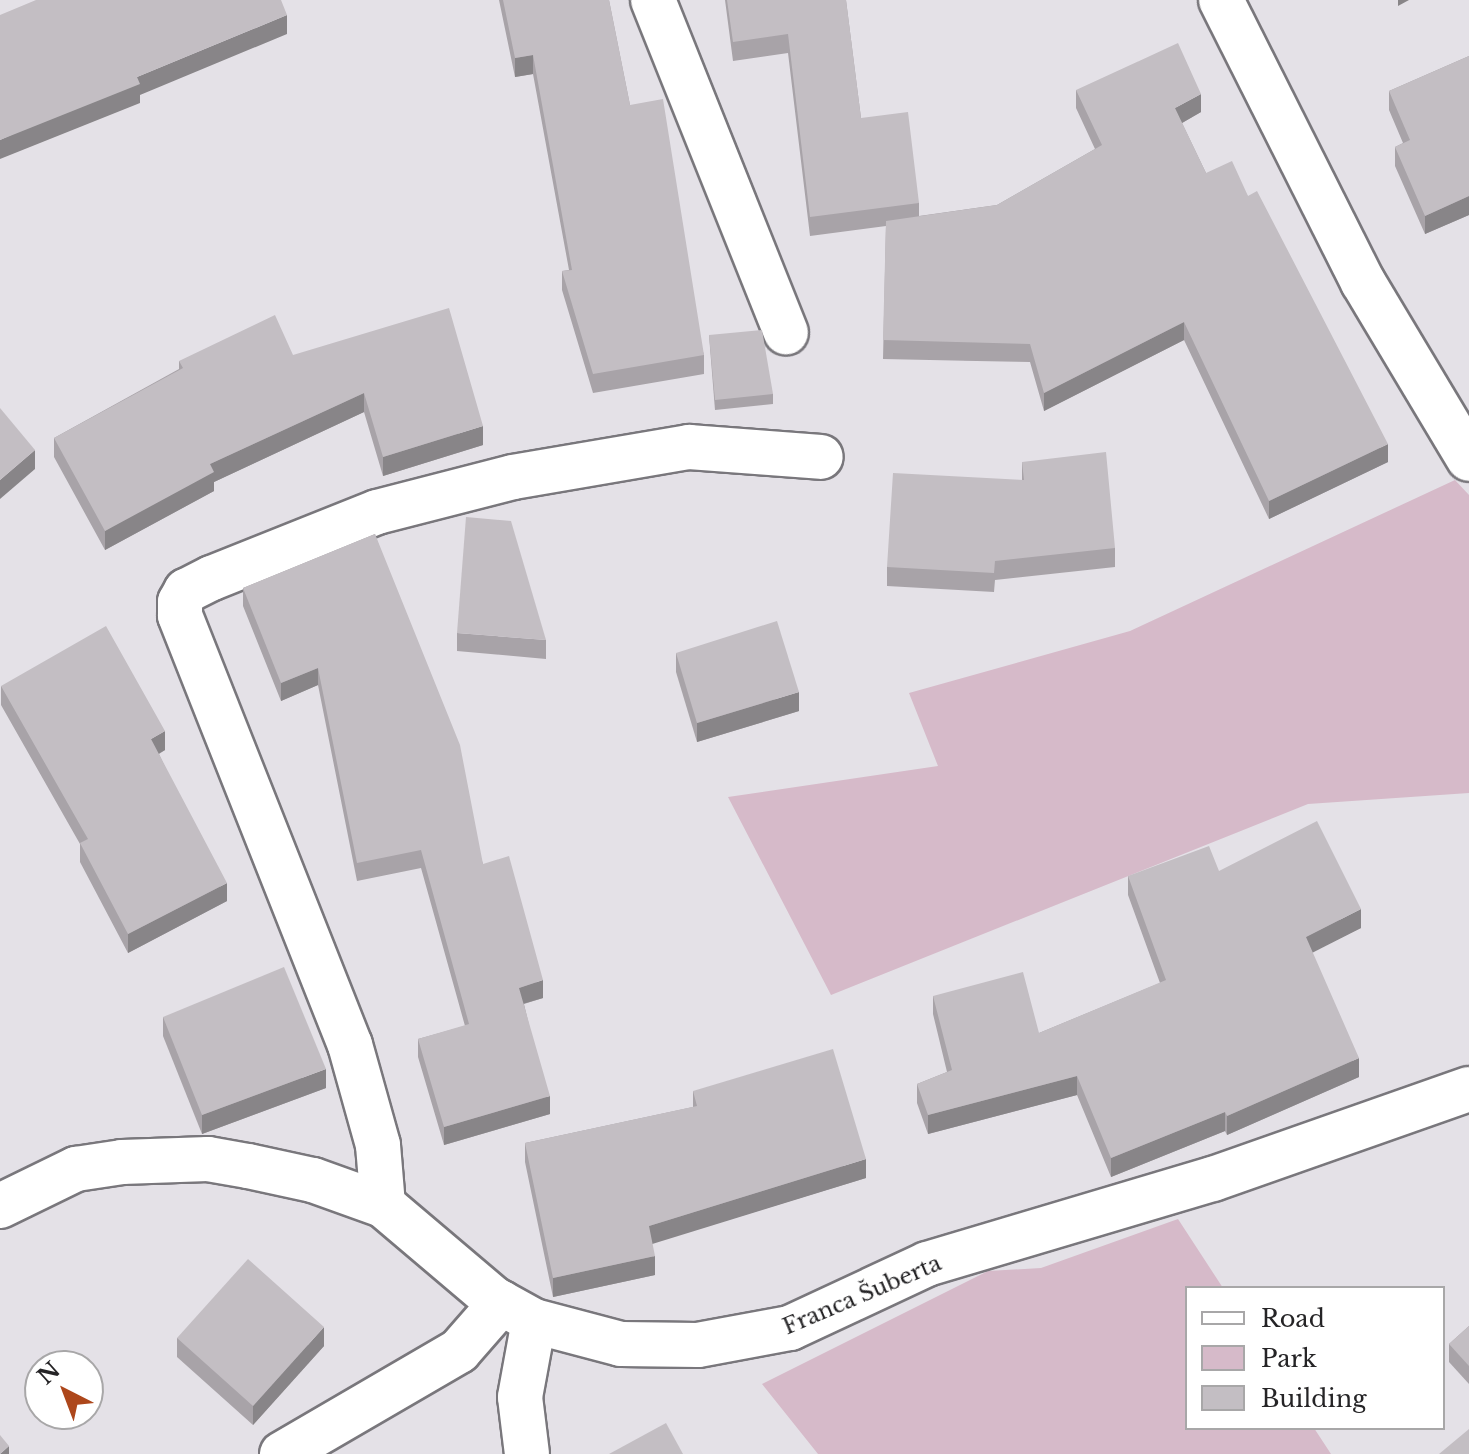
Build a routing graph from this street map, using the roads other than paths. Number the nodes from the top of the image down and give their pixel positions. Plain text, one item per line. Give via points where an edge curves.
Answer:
1 (653, 0) edge
2 (1221, 0) edge
3 (786, 332) dead end
4 (821, 457) dead end
5 (1469, 459) edge
6 (1469, 1089) edge
7 (383, 1205) junction
8 (0, 1206) edge
9 (518, 1312) junction
10 (282, 1454) edge
11 (527, 1454) edge

1 - 3 street
2 - 5 street via 1363,282
4 - 7 street via 689,447 644,450 513,477 377,512 186,591 180,615 360,1073 378,1145
6 - 9 street, Franca Šuberta via 1213,1179 927,1264 778,1331 698,1345 621,1344
7 - 8 street, Franca Šuberta via 313,1180 208,1159 163,1158 76,1169
7 - 9 street, Franca Šuberta
9 - 10 street
9 - 11 street

